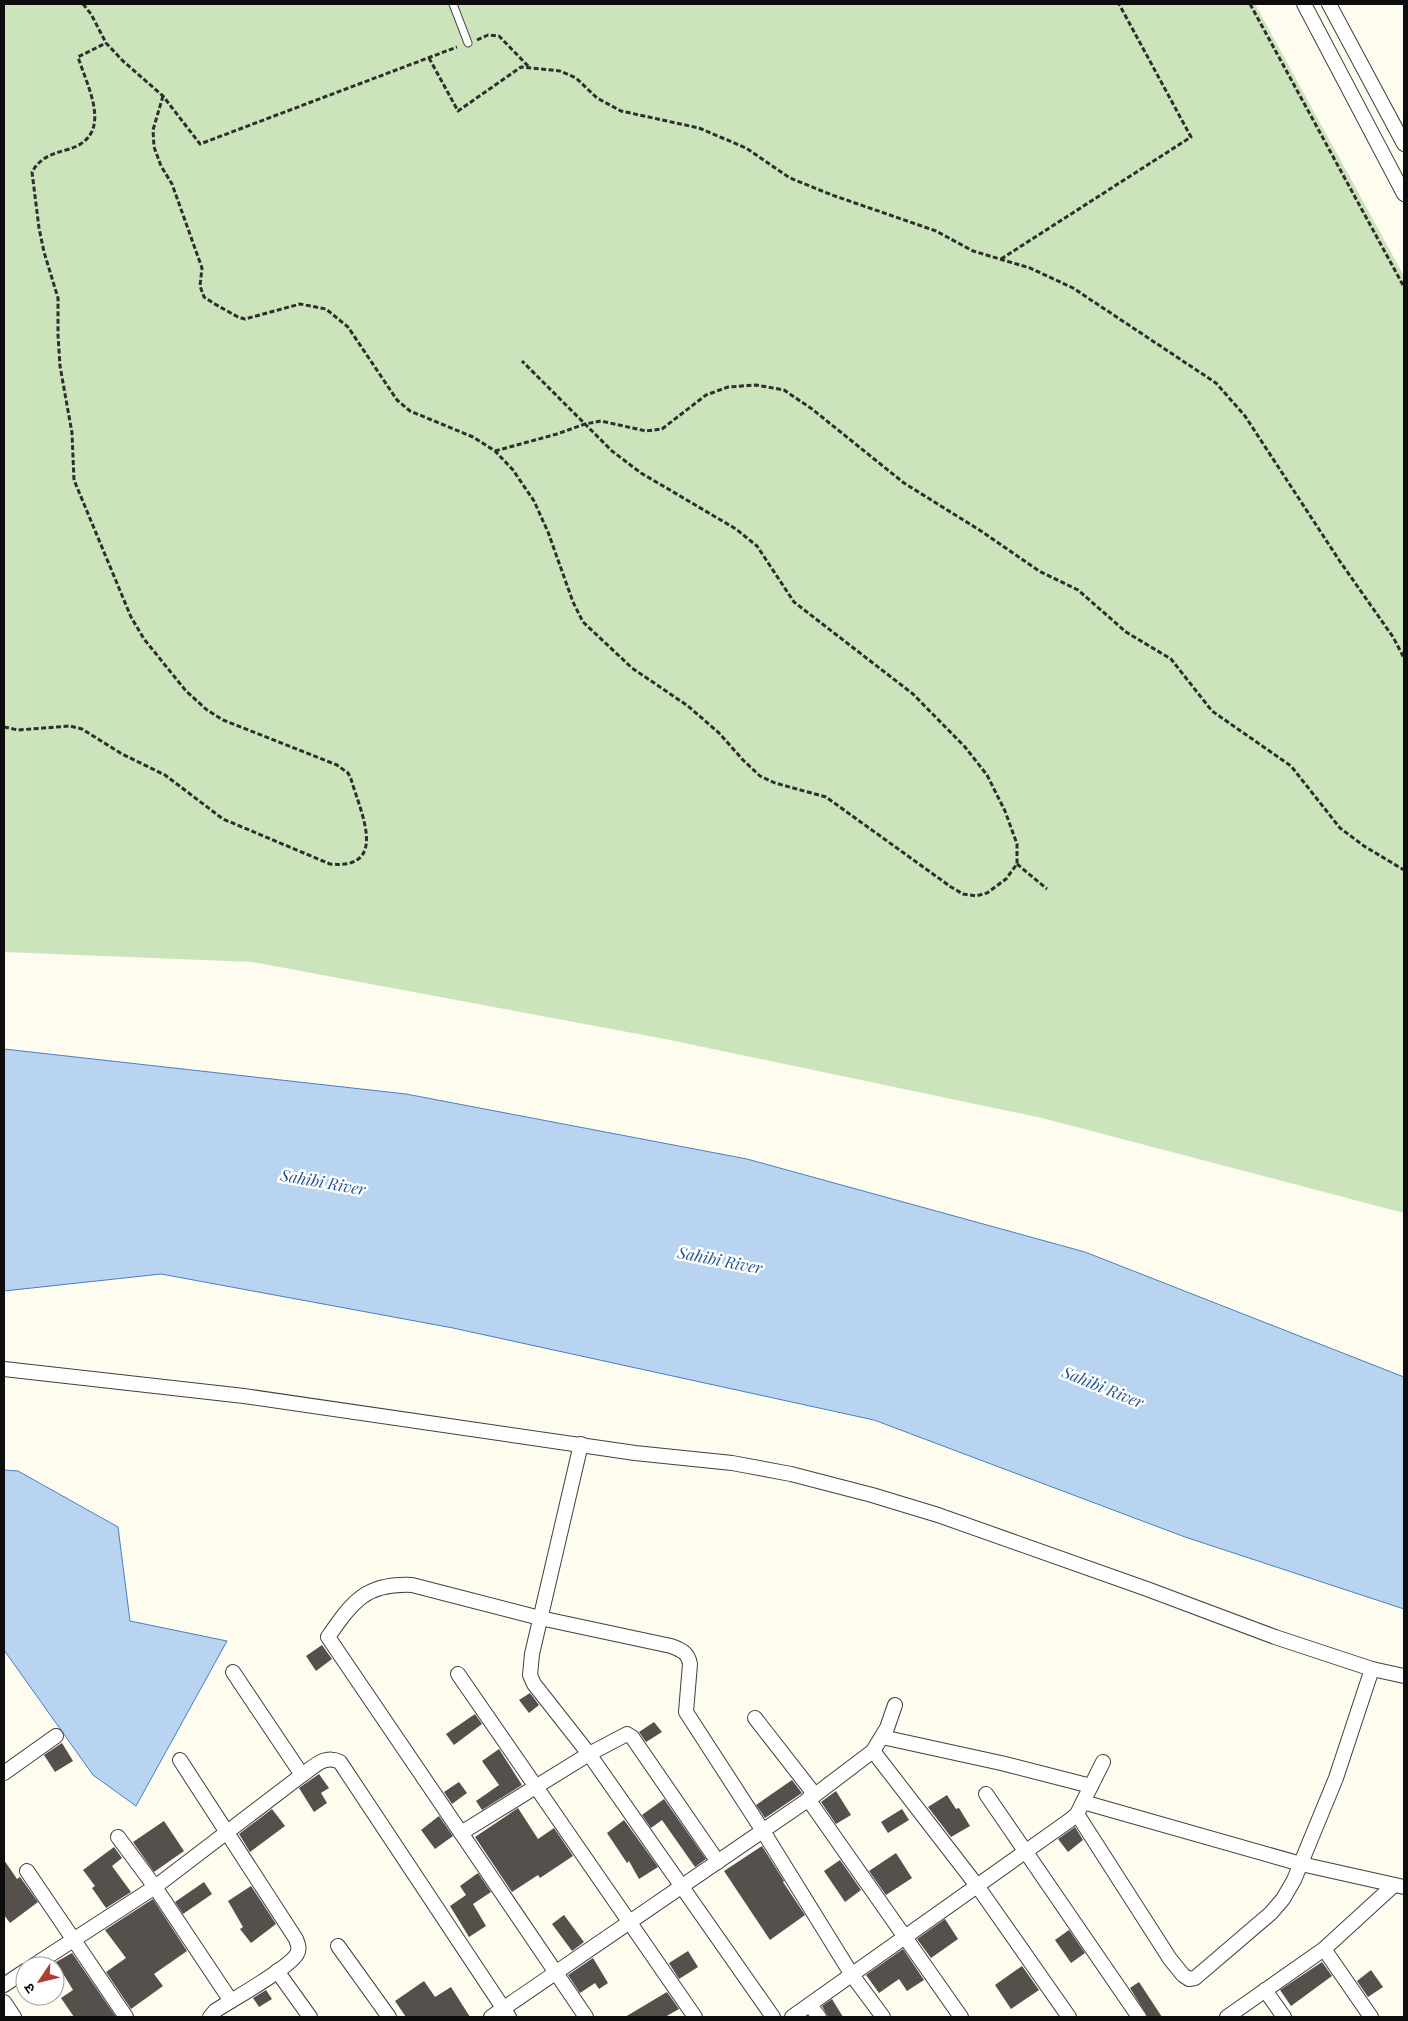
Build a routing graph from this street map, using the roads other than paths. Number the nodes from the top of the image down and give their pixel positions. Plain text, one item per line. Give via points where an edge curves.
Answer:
1 (454, 4) edge
2 (1304, 4) edge
3 (1329, 4) edge
4 (468, 43) road end
5 (1404, 144) edge
6 (1404, 194) edge
7 (4, 1369) edge
8 (581, 1444) junction
9 (540, 1618) junction
10 (1372, 1669) junction
11 (233, 1672) dead end
12 (458, 1674) dead end
13 (1404, 1676) edge
14 (896, 1705) dead end
15 (755, 1718) dead end
16 (56, 1736) dead end
17 (882, 1737) junction
18 (873, 1751) junction
19 (589, 1754) junction
20 (180, 1760) dead end
21 (1103, 1762) dead end
22 (4, 1773) edge
23 (302, 1775) junction
24 (1092, 1786) junction
25 (536, 1787) junction
26 (986, 1794) dead end
27 (812, 1797) junction
28 (1080, 1808) junction
29 (763, 1831) junction
30 (228, 1833) junction
31 (461, 1833) junction
32 (118, 1836) dead end
33 (1025, 1853) junction
34 (718, 1862) junction
35 (1301, 1864) junction
36 (27, 1871) dead end
37 (681, 1886) junction
38 (1399, 1886) edge
39 (978, 1887) junction
40 (155, 1888) junction
41 (629, 1923) junction
42 (906, 1937) junction
43 (72, 1940) junction
44 (338, 1946) dead end
45 (1324, 1949) junction
46 (47, 1956) edge
47 (277, 1971) junction
48 (555, 1973) junction
49 (852, 1975) junction
50 (15, 1978) edge
51 (4, 1985) edge
52 (1265, 1990) junction
53 (231, 2000) junction
54 (4, 2002) edge
55 (810, 2004) junction
56 (507, 2013) edge
57 (14, 2017) edge
58 (126, 2017) edge
59 (210, 2017) edge
60 (310, 2017) edge
61 (388, 2017) edge
62 (491, 2017) edge
63 (586, 2017) edge
64 (695, 2017) edge
65 (773, 2017) edge
66 (792, 2017) edge
67 (819, 2017) edge
68 (883, 2017) edge
69 (961, 2017) edge
70 (1069, 2017) edge
71 (1139, 2017) edge
72 (1227, 2017) edge
73 (1284, 2017) edge
74 (1371, 2017) edge

1 - 4 lane
2 - 6 street
3 - 5 street
7 - 8 street via 244,1396
8 - 9 street
8 - 10 street via 732,1463 872,1494
9 - 19 street via 530,1675
9 - 29 street via 671,1646 686,1654 690,1676 686,1712
9 - 31 street via 412,1585 391,1584 373,1589 352,1604 328,1637
10 - 13 street
10 - 35 street via 1336,1778
11 - 23 street
12 - 25 street
14 - 17 street
15 - 27 street
16 - 22 street
17 - 18 street
17 - 24 street
18 - 27 street
18 - 39 street
19 - 25 street
19 - 34 street via 622,1735 632,1737
19 - 37 street
20 - 30 street
21 - 24 street
23 - 30 street
23 - 56 street via 326,1759 340,1762
24 - 28 street
25 - 31 street
25 - 41 street
26 - 33 street
27 - 29 street
27 - 42 street
28 - 33 street
28 - 35 street
28 - 35 street via 1170,1959 1189,1979 1195,1978 1271,1913 1290,1887
29 - 34 street
29 - 49 street
30 - 40 street
30 - 47 street via 299,1947 297,1954
31 - 48 street
32 - 40 street
33 - 39 street
33 - 71 street
34 - 37 street
35 - 38 street
36 - 43 street
37 - 41 street
37 - 65 street
38 - 45 street
39 - 42 street
39 - 70 street
40 - 43 street
40 - 53 street
41 - 48 street
41 - 64 street
42 - 49 street
42 - 69 street
43 - 46 street
43 - 58 street
44 - 61 street
45 - 52 street
45 - 74 street
47 - 53 street
47 - 60 street
48 - 56 street
48 - 63 street
49 - 55 street
49 - 68 street
50 - 51 street
52 - 72 street
52 - 73 street
53 - 59 street
54 - 57 street
55 - 66 street
55 - 67 street
56 - 62 street

